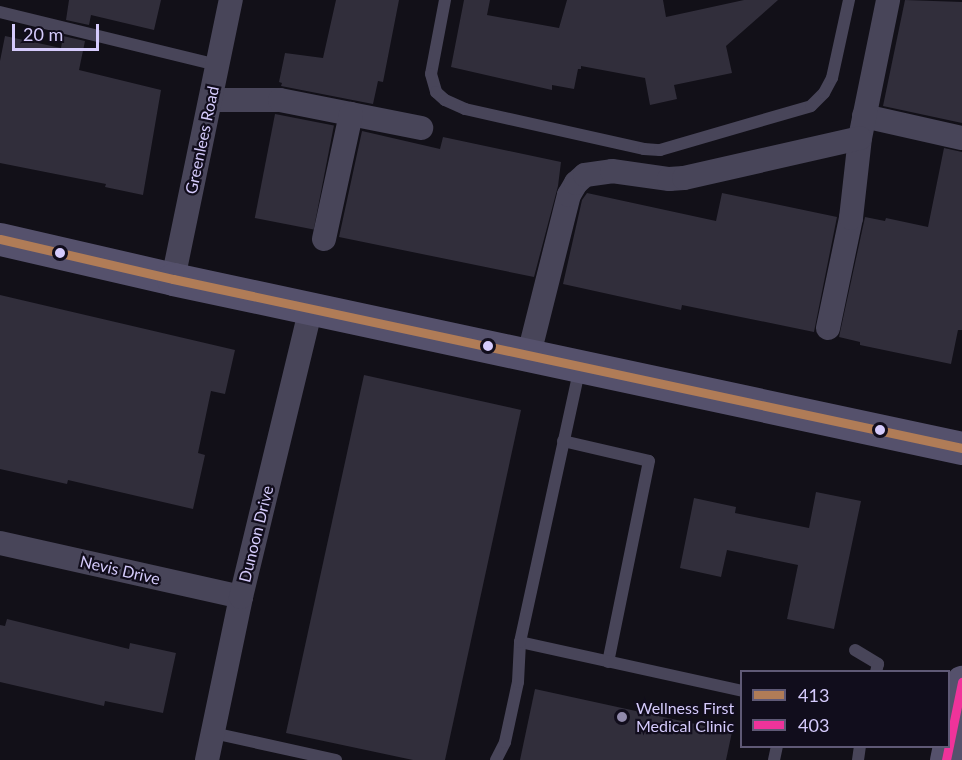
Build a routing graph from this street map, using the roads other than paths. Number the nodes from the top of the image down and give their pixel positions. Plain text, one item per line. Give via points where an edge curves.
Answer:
1 (231, 0) edge
2 (445, 0) edge
3 (849, 0) edge
4 (888, 0) edge
5 (0, 12) edge
6 (218, 65) junction
7 (211, 100) junction
8 (351, 114) junction
9 (862, 127) junction
10 (421, 128) dead end
11 (962, 138) edge
12 (0, 239) edge
13 (324, 239) dead end
14 (173, 279) junction
15 (311, 308) junction
16 (828, 328) dead end
17 (529, 354) junction
18 (580, 365) junction
19 (563, 441) junction
20 (962, 448) edge
21 (0, 543) edge
22 (241, 597) junction
23 (520, 642) junction
24 (855, 650) dead end
25 (608, 662) junction
26 (876, 670) edge
27 (962, 682) edge
28 (740, 691) edge
29 (213, 734) junction
30 (950, 736) edge
31 (207, 760) edge
32 (336, 760) edge
33 (496, 760) edge

1 - 6 street, Greenlees Road
2 - 3 lane via 431,74 436,92 445,100 465,109 660,150 811,106 832,78
4 - 9 street
5 - 6 lane
6 - 7 street, Greenlees Road
7 - 8 street via 280,100
7 - 14 street, Greenlees Road
8 - 10 street
8 - 13 street
9 - 11 street
9 - 16 street via 851,218
9 - 17 street via 684,178 612,171 585,175 569,195
12 - 14 street
14 - 15 street
15 - 17 street
15 - 22 street, Dunoon Drive
17 - 18 street
18 - 19 lane
18 - 20 street
19 - 23 lane
19 - 25 lane via 649,460
21 - 22 street, Nevis Drive
22 - 29 street, Dunoon Drive
23 - 25 lane
23 - 33 lane via 518,682 505,742
24 - 26 lane via 878,664
25 - 28 lane
27 - 30 street
29 - 31 street, Dunoon Drive
29 - 32 lane

